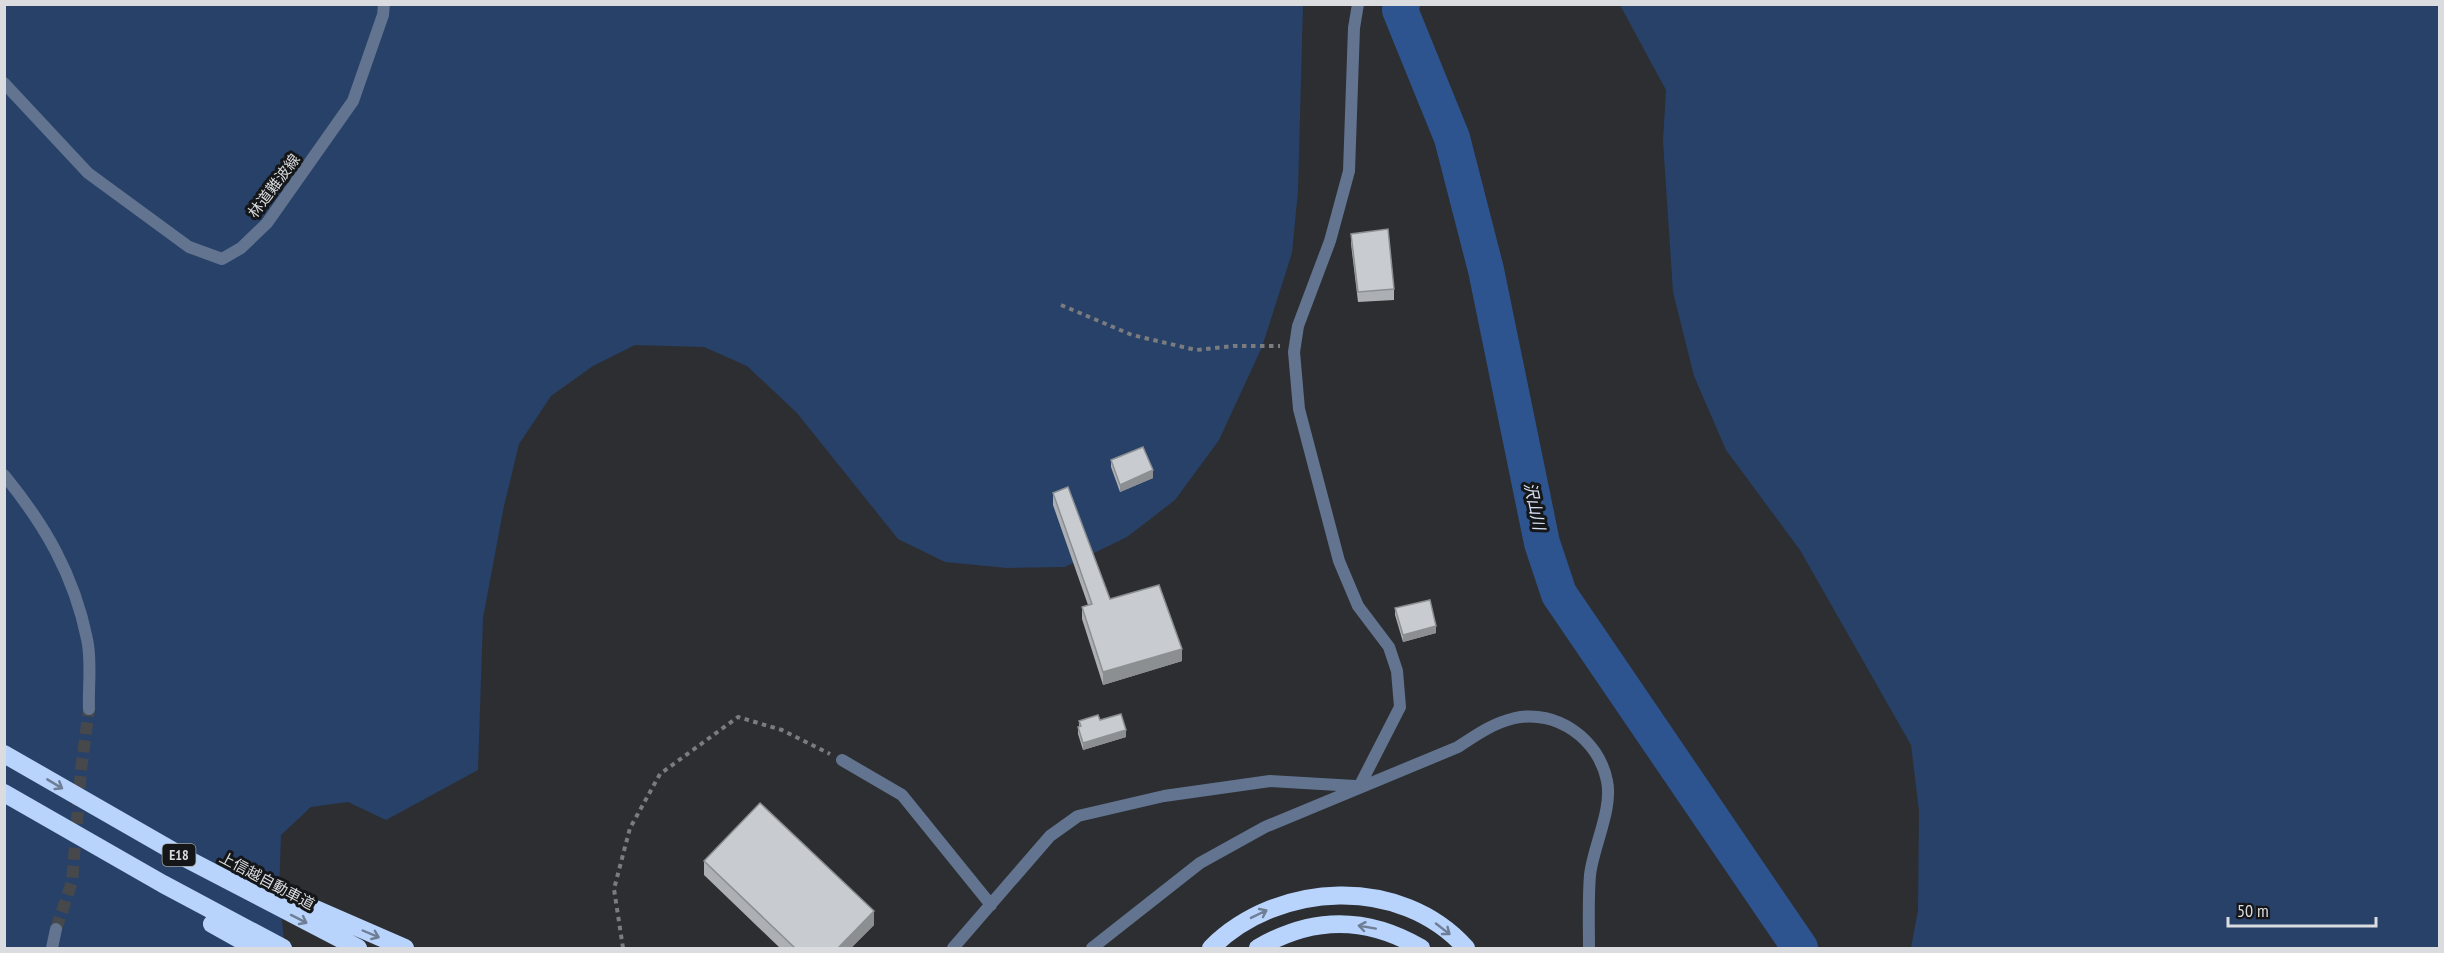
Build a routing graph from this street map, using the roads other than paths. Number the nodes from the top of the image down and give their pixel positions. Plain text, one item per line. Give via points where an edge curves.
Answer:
1 (384, 4) edge
2 (1358, 4) edge
3 (4, 83) edge
4 (4, 475) edge
5 (89, 709) tunnel mouth
6 (4, 754) edge
7 (842, 760) road end
8 (1359, 787) junction
9 (4, 793) edge
10 (89, 804) junction
11 (45, 817) junction
12 (991, 905) junction
13 (56, 929) tunnel mouth
14 (52, 948) edge
15 (255, 948) edge
16 (283, 948) edge
17 (358, 948) edge
18 (405, 948) edge
19 (953, 948) edge
20 (1092, 948) edge
21 (1212, 948) edge
22 (1258, 948) edge
23 (1421, 948) edge
24 (1466, 948) edge
25 (1589, 948) edge

1 - 3 street, 林道難波線 via 353,101 267,223 241,248 222,259 189,247 87,173
2 - 8 street via 1349,171 1330,241 1298,326 1294,352 1299,409 1340,561 1358,606 1389,647 1397,671 1400,707
4 - 5 street via 58,552 75,592 88,641
6 -> 10 highway, 上信越自動車道 / E18
7 - 12 street via 902,795
8 - 12 street via 1270,781 1164,796 1078,816 1050,836
8 - 20 street via 1265,827 1200,863
8 - 25 street via 1458,747 1485,728 1516,718 1545,717 1574,730 1594,749 1607,781 1605,818 1590,873
9 - 11 highway, E18
10 -> 17 highway, 上信越自動車道 / E18
10 -> 18 highway via 303,905
11 - 15 highway via 120,869
11 - 16 highway, E18
12 - 19 street
13 - 14 street
21 -> 24 highway via 1248,919 1277,906 1309,897 1342,895 1408,908 1437,923
23 -> 22 highway via 1373,927 1342,923 1309,927

